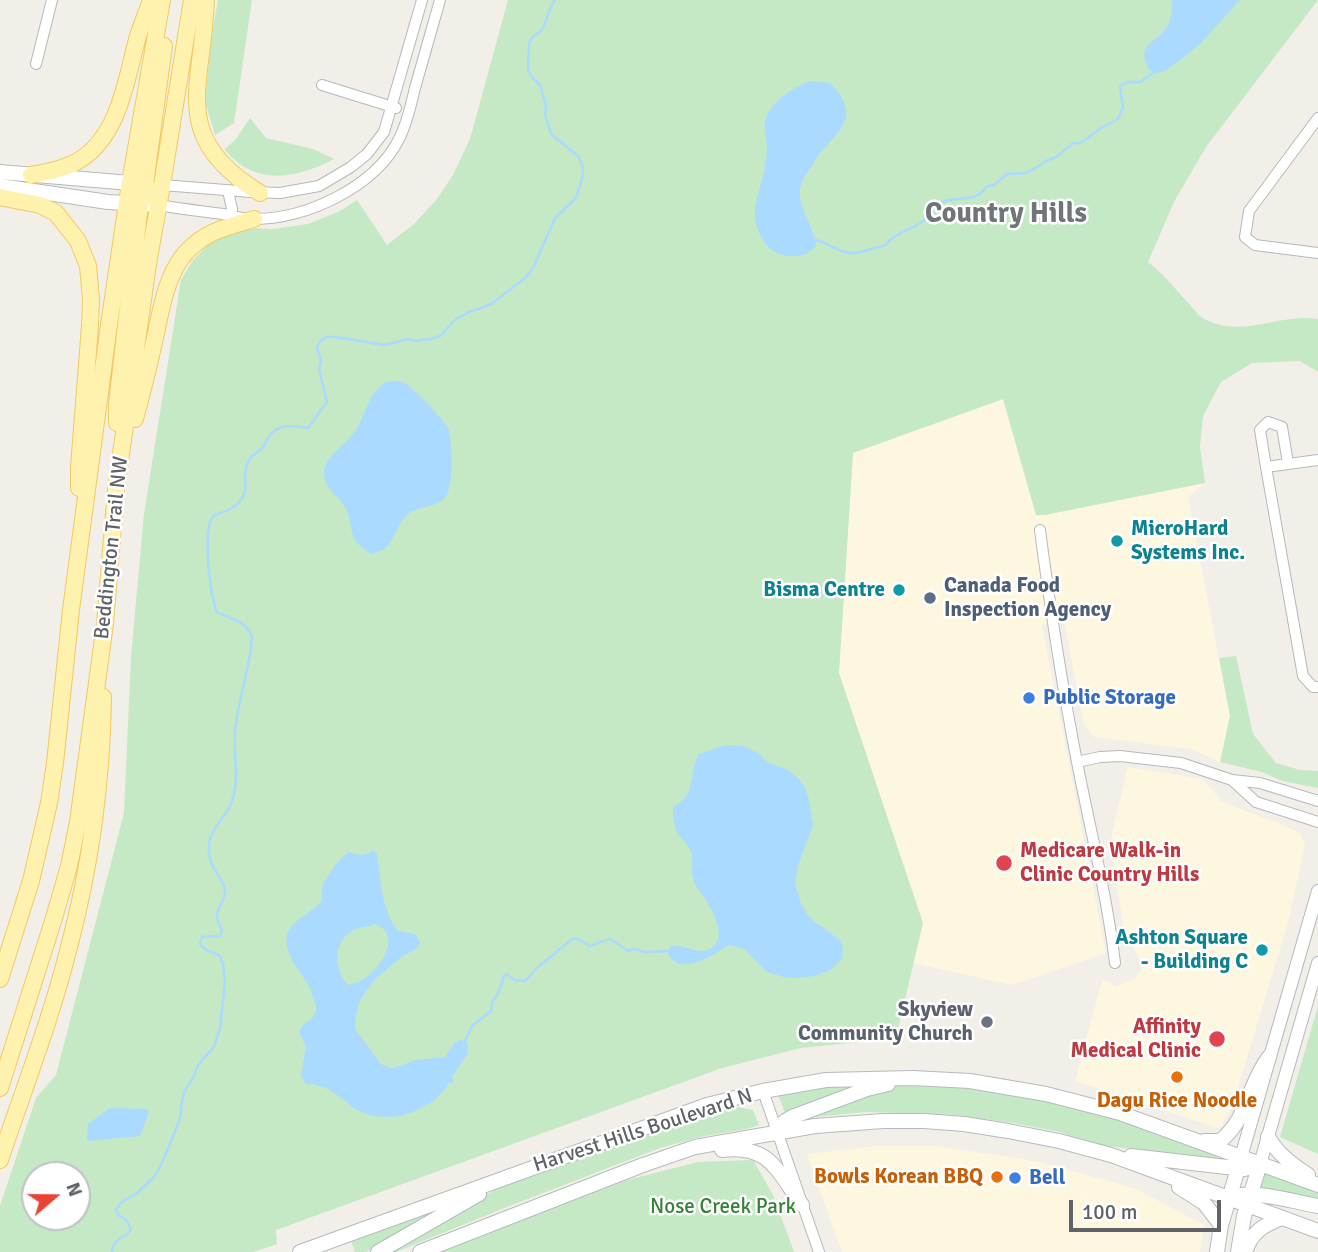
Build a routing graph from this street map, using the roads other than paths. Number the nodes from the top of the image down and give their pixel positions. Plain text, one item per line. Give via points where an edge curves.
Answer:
1 (52, 0) edge
2 (192, 0) edge
3 (206, 0) edge
4 (422, 0) edge
5 (440, 0) edge
6 (158, 3) edge
7 (36, 64) dead end
8 (322, 85) dead end
9 (392, 107) junction
10 (409, 112) junction
11 (1318, 118) edge
12 (0, 172) edge
13 (31, 175) junction
14 (138, 184) junction
15 (162, 185) junction
16 (0, 186) edge
17 (228, 191) junction
18 (260, 192) junction
19 (0, 198) edge
20 (134, 204) junction
21 (159, 205) junction
22 (254, 219) joint
23 (230, 221) junction
24 (1318, 253) edge
25 (1318, 460) edge
26 (1288, 463) junction
27 (1266, 467) junction
28 (116, 489) junction
29 (1040, 530) dead end
30 (80, 548) junction
31 (104, 624) junction
32 (1318, 687) edge
33 (1077, 762) junction
34 (1231, 780) junction
35 (1318, 801) edge
36 (1318, 822) edge
37 (1318, 891) edge
38 (1115, 962) dead end
39 (1318, 963) edge
40 (0, 979) edge
41 (1269, 1057) junction
42 (913, 1078) junction
43 (0, 1088) edge
44 (763, 1091) junction
45 (776, 1133) junction
46 (1268, 1137) junction
47 (1196, 1140) junction
48 (1102, 1153) junction
49 (0, 1160) edge
50 (649, 1163) junction
51 (1240, 1163) junction
52 (1260, 1164) junction
53 (1144, 1167) junction
54 (517, 1173) junction
55 (1318, 1183) edge
56 (1228, 1198) junction
57 (1249, 1200) junction
58 (802, 1205) junction
59 (1318, 1206) edge
60 (1282, 1218) junction
61 (1221, 1226) junction
62 (1318, 1231) edge
63 (330, 1247) edge
64 (300, 1252) edge
65 (378, 1252) edge
66 (420, 1252) edge
67 (819, 1252) edge
68 (1217, 1252) edge
69 (1238, 1252) edge
70 (1245, 1252) edge

1 - 7 street
2 - 15 main road, Beddington Trail NW
3 - 18 main road via 196,90 201,130 222,164
4 - 9 street
5 - 10 street
6 - 13 main road via 140,32 118,108 102,140 77,161
6 - 14 main road, Beddington Trail NW via 164,49
8 - 9 street
9 - 10 street
9 - 18 street via 384,132 351,167 319,186
10 - 22 street via 399,140 360,183 310,209
11 - 24 street via 1249,211 1245,237 1255,245
12 - 13 main road
13 - 14 main road
14 - 15 main road
14 - 20 main road, Beddington Trail NW
14 - 21 main road
15 - 17 street
15 - 21 main road, Beddington Trail NW
16 - 20 main road
17 - 18 street
17 - 23 street
19 - 30 main road via 40,205 56,213 78,241 88,266
20 - 21 main road
20 - 28 main road via 117,404
20 - 30 main road, Beddington Trail NW via 108,332
21 - 23 street
21 - 28 main road, Beddington Trail NW
22 - 23 main road
23 - 28 main road via 192,246 176,265
25 - 26 street
26 - 27 street
26 - 27 street via 1282,427 1268,422 1260,430
27 - 32 street via 1303,676
28 - 31 main road, Beddington Trail NW
29 - 33 street
30 - 40 main road, Beddington Trail NW via 49,803 31,881
31 - 43 main road, Beddington Trail NW via 86,773 69,866
31 - 49 main road via 103,732 84,884 60,979
33 - 34 street via 1100,757 1144,758 1181,763
33 - 38 street
34 - 35 street via 1260,783
34 - 36 street via 1256,802
37 - 41 street
39 - 46 street
41 - 47 main road via 1231,1130 1220,1141
41 - 51 street
42 - 44 main road, Harvest Hills Boulevard N via 826,1080
42 - 45 main road via 792,1116
42 - 47 main road, Harvest Hills Boulevard N via 970,1081 1046,1094 1120,1113
44 - 45 street
44 - 54 main road, Harvest Hills Boulevard N via 707,1105
45 - 48 main road, Harvest Hills Boulevard N via 846,1123 924,1121 1008,1131
45 - 50 main road, Harvest Hills Boulevard N via 695,1147
45 - 58 street
46 - 52 street
46 - 55 main road via 1287,1161
47 - 51 main road, Harvest Hills Boulevard N
48 - 51 main road
48 - 53 main road, Harvest Hills Boulevard N
50 - 58 main road via 749,1150 770,1161
50 - 66 main road, Harvest Hills Boulevard N
51 - 52 main road via 1250,1168
51 - 56 main road
52 - 55 main road
52 - 57 main road
53 - 56 main road, Harvest Hills Boulevard N
53 - 61 main road via 1204,1203
54 - 63 main road, Harvest Hills Boulevard N
54 - 65 main road
56 - 57 main road via 1239,1195
56 - 61 main road
57 - 59 main road
57 - 60 main road
57 - 69 main road
58 - 67 street
60 - 62 main road
60 - 70 main road via 1257,1231
61 - 68 main road
63 - 64 main road, Harvest Hills Boulevard N

